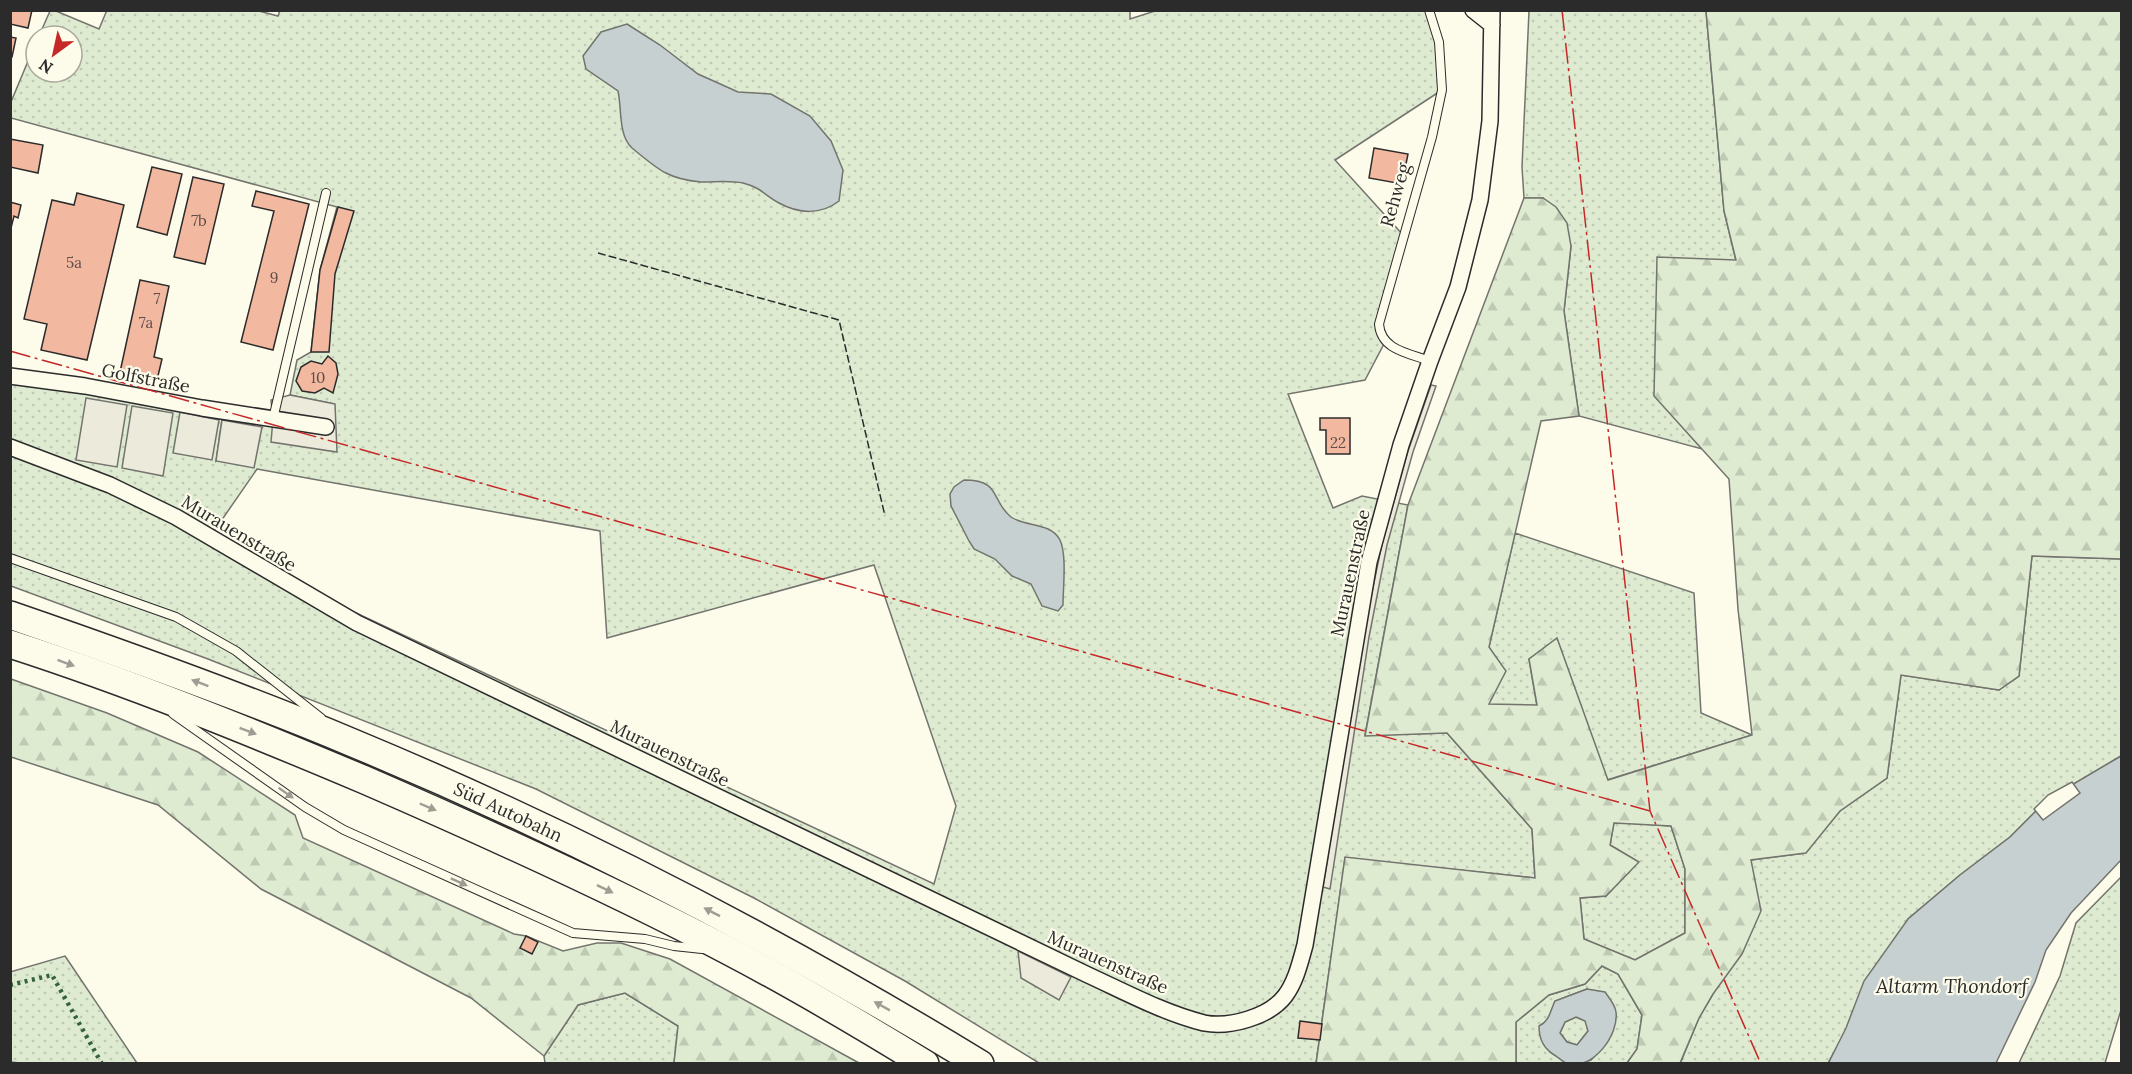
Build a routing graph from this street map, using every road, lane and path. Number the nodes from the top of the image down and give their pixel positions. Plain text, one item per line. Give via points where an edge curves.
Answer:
1 (1429, 10) edge
2 (1473, 10) edge
3 (1492, 18) edge
4 (326, 193) dead end
5 (1430, 361) junction
6 (10, 376) edge
7 (273, 419) junction
8 (326, 427) dead end
9 (10, 447) edge
10 (10, 558) edge
11 (10, 615) edge
12 (10, 644) edge
13 (135, 687) junction
14 (353, 743) junction
15 (728, 951) junction
16 (925, 1064) edge
17 (980, 1064) edge

1 - 5 lane, Rehweg via 1439,42 1442,90 1379,324 1385,342
2 - 3 street
3 - 5 street, Murauenstraße via 1490,121 1480,200 1458,287
4 - 7 lane
5 - 9 street, Murauenstraße via 1401,445 1369,562 1305,945 1295,980 1283,998 1255,1018 1230,1023 1206,1023 1172,1011 962,916 357,623 176,517 110,485
6 - 7 street, Golfstraße
7 - 8 street, Golfstraße
10 - 14 lane via 176,616 236,651
14 -> 11 highway, Süd Autobahn
12 -> 13 highway, Süd Autobahn
13 -> 15 highway, Süd Autobahn via 471,826
13 -> 15 lane via 305,807 344,830 573,933
17 -> 14 highway, Süd Autobahn via 741,927 650,880
15 - 16 highway, Süd Autobahn

